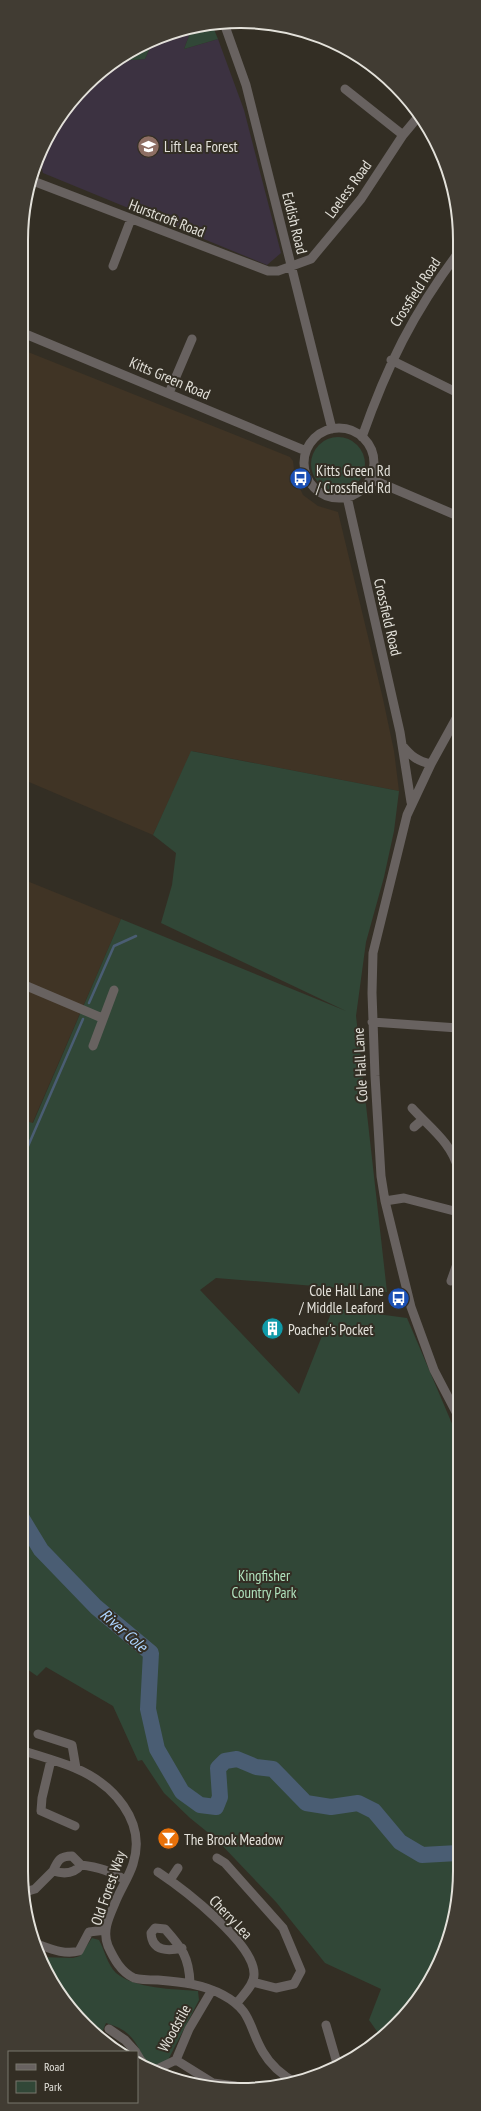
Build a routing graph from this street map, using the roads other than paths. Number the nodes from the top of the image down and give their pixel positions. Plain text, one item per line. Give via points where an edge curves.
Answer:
1 (225, 28) edge
2 (345, 89) dead end
3 (416, 120) edge
4 (403, 135) junction
5 (36, 182) edge
6 (131, 219) junction
7 (453, 260) edge
8 (113, 266) dead end
9 (292, 267) junction
10 (28, 334) edge
11 (192, 339) dead end
12 (391, 360) junction
13 (453, 391) edge
14 (169, 393) junction
15 (332, 429) junction
16 (362, 437) junction
17 (306, 451) junction
18 (371, 479) junction
19 (346, 497) junction
20 (453, 514) edge
21 (453, 724) edge
22 (402, 744) junction
23 (431, 764) junction
24 (411, 802) junction
25 (28, 987) edge
26 (114, 990) dead end
27 (102, 1018) junction
28 (372, 1022) junction
29 (453, 1028) edge
30 (93, 1046) dead end
31 (412, 1108) dead end
32 (422, 1120) junction
33 (414, 1127) dead end
34 (453, 1155) edge
35 (385, 1201) junction
36 (453, 1211) edge
37 (453, 1275) edge
38 (451, 1281) dead end
39 (453, 1406) edge
40 (38, 1734) dead end
41 (28, 1752) edge
42 (51, 1760) junction
43 (76, 1768) junction
44 (75, 1826) dead end
45 (217, 1858) dead end
46 (81, 1865) junction
47 (178, 1868) dead end
48 (52, 1871) junction
49 (158, 1872) dead end
50 (125, 1880) junction
51 (170, 1880) junction
52 (29, 1891) edge
53 (106, 1930) junction
54 (42, 1946) edge
55 (182, 1948) dead end
56 (253, 1982) junction
57 (190, 1983) junction
58 (212, 1990) junction
59 (237, 2003) junction
60 (326, 2025) dead end
61 (109, 2029) dead end
62 (134, 2051) edge
63 (176, 2060) junction
64 (336, 2060) edge
65 (160, 2067) edge
66 (288, 2078) edge
67 (205, 2080) edge

1 - 9 street, Eddish Road via 246,85
2 - 4 street
3 - 4 street, Loeless Road
4 - 9 street, Loeless Road via 361,199 311,259
5 - 6 street, Hurstcroft Road
6 - 8 street
6 - 9 street, Hurstcroft Road via 268,271
7 - 12 street, Crossfield Road via 412,320
9 - 15 street, Eddish Road
10 - 14 street, Kitts Green Road
11 - 14 street
12 - 13 street
12 - 16 street, Crossfield Road
14 - 17 street, Kitts Green Road
15 - 16 street via 347,429
15 - 17 street via 319,434
16 - 18 street via 374,458
17 - 19 street via 305,466 313,486 326,495
18 - 19 street via 357,492
18 - 20 street
19 - 22 street, Crossfield Road
21 - 23 street, Cole Hall Lane
22 - 23 street, Crossfield Road via 410,755
22 - 24 street, Crossfield Road
23 - 24 street, Cole Hall Lane
24 - 28 street, Cole Hall Lane via 373,953
25 - 27 street
26 - 27 street
27 - 30 street
28 - 29 street
28 - 35 street, Cole Hall Lane via 381,1176
31 - 32 street
32 - 33 street
32 - 34 street via 447,1143
35 - 36 street via 404,1198
35 - 39 street, Cole Hall Lane via 411,1307 434,1370
37 - 38 street
40 - 43 street via 72,1745
41 - 42 street, Old Forest Way
42 - 43 street, Old Forest Way
42 - 44 street via 41,1811
43 - 50 street, Old Forest Way via 109,1789 132,1819 137,1835 136,1847 133,1865
45 - 56 street via 225,1863 283,1928 301,1971 294,1984 276,1988
46 - 48 street via 77,1870 67,1873
46 - 48 street via 72,1856 64,1856 57,1861
46 - 50 street via 97,1866
47 - 51 street
48 - 52 street via 35,1889
49 - 51 street, Cherry Lea
50 - 53 street, Old Forest Way via 109,1916
51 - 56 street, Cherry Lea via 227,1928 247,1953 254,1973
53 - 54 street via 89,1932 80,1951 72,1953
53 - 57 street, Old Forest Way via 108,1944 123,1970 135,1978
55 - 57 street via 189,1966
56 - 59 street
57 - 58 street, Old Forest Way
58 - 59 street, Old Forest Way
58 - 63 street, Woodstile via 189,2029
59 - 66 street, Old Forest Way via 249,2019 262,2051 277,2070
60 - 64 street
61 - 62 street, Woodstile via 125,2040
63 - 65 street, Woodstile
63 - 67 street

